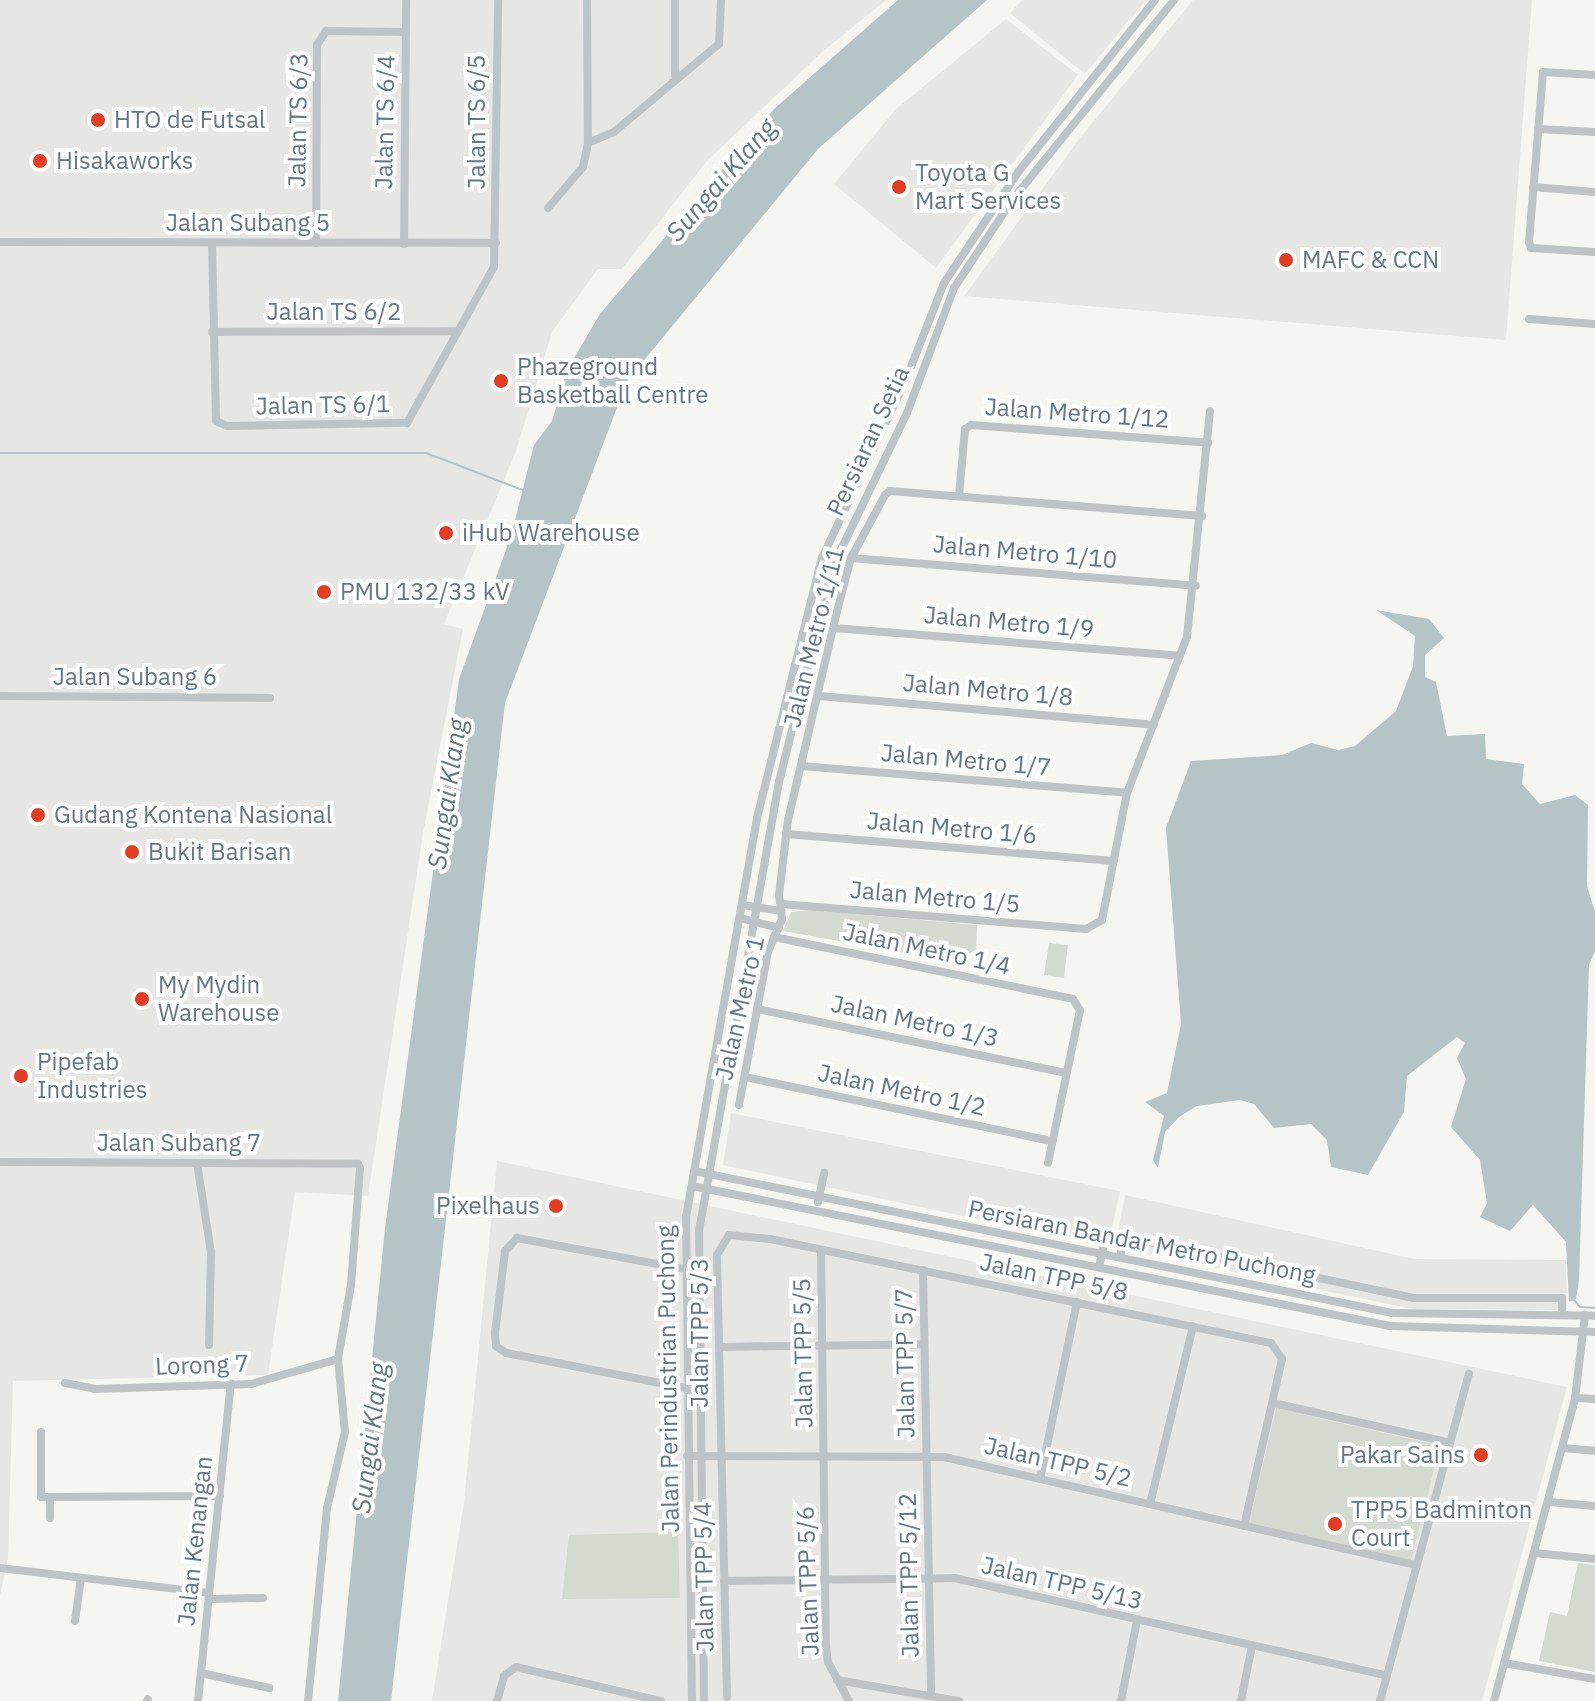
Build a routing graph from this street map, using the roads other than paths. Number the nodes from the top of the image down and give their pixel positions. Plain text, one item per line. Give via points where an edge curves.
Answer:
1 (406, 0) edge
2 (498, 0) edge
3 (587, 0) edge
4 (675, 0) edge
5 (721, 0) edge
6 (1155, 0) edge
7 (1174, 0) edge
8 (406, 32) junction
9 (1595, 75) edge
10 (675, 76) junction
11 (1538, 129) junction
12 (1595, 132) edge
13 (588, 143) junction
14 (1533, 187) junction
15 (1595, 192) edge
16 (548, 208) dead end
17 (0, 242) edge
18 (212, 243) junction
19 (316, 243) junction
20 (496, 243) junction
21 (404, 244) junction
22 (1595, 252) edge
23 (1529, 319) dead end
24 (1595, 324) edge
25 (455, 331) junction
26 (212, 332) junction
27 (1210, 411) dead end
28 (1208, 443) junction
29 (959, 496) junction
30 (1202, 516) junction
31 (851, 558) junction
32 (1196, 586) junction
33 (834, 628) junction
34 (1180, 656) junction
35 (0, 696) edge
36 (819, 696) junction
37 (270, 698) dead end
38 (1154, 725) junction
39 (801, 766) junction
40 (1127, 793) junction
41 (786, 834) junction
42 (1114, 861) junction
43 (743, 905) junction
44 (762, 908) junction
45 (781, 916) junction
46 (740, 918) junction
47 (759, 922) junction
48 (774, 937) junction
49 (757, 1009) junction
50 (1065, 1073) junction
51 (745, 1077) junction
52 (739, 1105) dead end
53 (1052, 1141) junction
54 (0, 1162) edge
55 (197, 1163) junction
56 (1048, 1163) dead end
57 (694, 1171) junction
58 (824, 1173) dead end
59 (708, 1174) junction
60 (692, 1186) junction
61 (708, 1190) junction
62 (819, 1197) junction
63 (817, 1211) junction
64 (1106, 1234) dead end
65 (798, 1245) joint
66 (821, 1250) junction
67 (1102, 1253) junction
68 (1120, 1257) junction
69 (1099, 1267) junction
70 (685, 1269) junction
71 (923, 1270) junction
72 (697, 1272) junction
73 (1077, 1302) junction
74 (1562, 1315) junction
75 (1590, 1316) edge
76 (1193, 1326) junction
77 (1584, 1331) junction
78 (1595, 1332) edge
79 (924, 1344) junction
80 (209, 1345) dead end
81 (822, 1345) junction
82 (719, 1347) junction
83 (338, 1359) junction
84 (1469, 1374) dead end
85 (65, 1383) dead end
86 (231, 1384) junction
87 (686, 1388) junction
88 (1575, 1398) junction
89 (1595, 1399) edge
90 (1273, 1403) junction
91 (41, 1432) dead end
92 (1447, 1442) junction
93 (1563, 1448) junction
94 (1595, 1451) edge
95 (824, 1455) junction
96 (926, 1455) junction
97 (687, 1456) junction
98 (700, 1456) junction
99 (721, 1456) junction
100 (1040, 1479) junction
101 (220, 1496) junction
102 (45, 1498) junction
103 (1549, 1502) junction
104 (1150, 1504) junction
105 (1595, 1506) edge
106 (50, 1518) dead end
107 (1244, 1526) junction
108 (1534, 1553) junction
109 (1595, 1559) edge
110 (1414, 1565) junction
111 (0, 1568) edge
112 (929, 1576) junction
113 (81, 1578) junction
114 (827, 1578) junction
115 (724, 1581) junction
116 (209, 1596) junction
117 (263, 1598) dead end
118 (75, 1621) dead end
119 (1137, 1621) junction
120 (1252, 1646) junction
121 (1504, 1663) junction
122 (201, 1673) junction
123 (1386, 1675) junction
124 (1595, 1679) edge
125 (837, 1680) junction
126 (269, 1688) dead end
127 (931, 1695) junction
128 (727, 1697) dead end
129 (198, 1701) edge
130 (308, 1701) edge
131 (497, 1701) edge
132 (661, 1701) edge
133 (692, 1701) edge
134 (704, 1701) edge
135 (849, 1701) edge
136 (959, 1701) edge
137 (1121, 1701) edge
138 (1241, 1701) edge
139 (1380, 1701) edge
140 (1494, 1701) edge

1 - 8 street, Jalan TS 6/4
2 - 20 street, Jalan TS 6/5
3 - 13 street
4 - 10 street
5 - 10 street via 721,41
6 - 43 street, Persiaran Setia via 1006,189 940,290 905,382 822,558 757,818
7 - 44 street, Persiaran Setia via 1013,199 941,317 907,413 833,566 779,782
8 - 19 street, Jalan TS 6/3 via 326,31 317,45
8 - 21 street, Jalan TS 6/4
9 - 11 street via 1544,70
10 - 13 street via 614,132
11 - 12 street
11 - 14 street
13 - 16 street via 583,167
14 - 15 street
14 - 22 street via 1531,248
17 - 18 street, Jalan Subang 5
18 - 19 street, Jalan Subang 5
18 - 26 street, Jalan TS 6/1
19 - 21 street, Jalan Subang 5
20 - 21 street, Jalan Subang 5
20 - 25 street, Jalan TS 6/1 via 494,267
23 - 24 street
25 - 26 street, Jalan TS 6/2
25 - 26 street, Jalan TS 6/1 via 407,423 396,427 227,426 216,421
27 - 28 street
28 - 29 street, Jalan Metro 1/12 via 971,425 965,429
28 - 30 street
29 - 30 street, Jalan Metro 1/11
29 - 31 street, Jalan Metro 1/11 via 890,491
30 - 32 street
31 - 32 street, Jalan Metro 1/10
31 - 33 street, Jalan Metro 1/11
32 - 34 street
33 - 34 street, Jalan Metro 1/9
33 - 36 street, Jalan Metro 1/11
34 - 38 street
35 - 37 street, Jalan Subang 6
36 - 38 street, Jalan Metro 1/8
36 - 39 street, Jalan Metro 1/11
38 - 40 street
39 - 40 street, Jalan Metro 1/7
39 - 41 street, Jalan Metro 1/11
40 - 42 street
41 - 42 street, Jalan Metro 1/6
41 - 45 street, Jalan Metro 1/11
42 - 45 street, Jalan Metro 1/5 via 1102,920 1086,929
43 - 44 street
43 - 46 street, Persiaran Setia
44 - 45 street
44 - 47 street, Persiaran Setia
45 - 47 street
45 - 48 street, Jalan Metro 1
46 - 47 street
46 - 57 street, Jalan Perindustrian Puchong
47 - 59 street, Jalan Perindustrian Puchong
48 - 49 street, Jalan Metro 1
48 - 50 street, Jalan Metro 1/4 via 1073,999 1080,1010
49 - 50 street, Jalan Metro 1/3
49 - 51 street, Jalan Metro 1
50 - 53 street
51 - 52 street, Jalan Metro 1
51 - 53 street, Jalan Metro 1/2
53 - 56 street
54 - 55 street, Jalan Subang 7
55 - 80 street via 210,1246
55 - 83 street, Jalan Subang 7 via 358,1164 359,1217
57 - 59 street, Persiaran Bandar Metro Puchong
57 - 60 street, Jalan Perindustrian Puchong
58 - 62 street
59 - 61 street, Jalan Perindustrian Puchong
59 - 62 street, Persiaran Bandar Metro Puchong
60 - 61 street, Persiaran Bandar Metro Puchong
60 - 70 street, Jalan Perindustrian Puchong
61 - 63 street, Persiaran Bandar Metro Puchong
61 - 72 street, Jalan Perindustrian Puchong
62 - 63 street
62 - 67 street, Persiaran Bandar Metro Puchong
63 - 69 street, Persiaran Bandar Metro Puchong
64 - 67 street
65 - 66 street, Jalan TPP 5/8
65 - 82 street, Jalan TPP 5/3 via 742,1234 720,1243
66 - 71 street, Jalan TPP 5/8
66 - 81 street, Jalan TPP 5/5
67 - 68 street, Persiaran Bandar Metro Puchong
67 - 69 street
68 - 74 street, Persiaran Bandar Metro Puchong via 1410,1316
68 - 74 street via 1124,1237 1414,1298 1562,1298
69 - 77 street, Persiaran Bandar Metro Puchong via 1408,1329
70 - 72 street
70 - 87 street, Jalan Perindustrian Puchong
70 - 87 street via 517,1238 505,1251 495,1339 500,1351 516,1356
71 - 73 street, Jalan TPP 5/8
71 - 79 street, Jalan TPP 5/7
72 - 98 street, Jalan Perindustrian Puchong
73 - 76 street, Jalan TPP 5/8
73 - 100 street
74 - 75 street, Persiaran Bandar Metro Puchong
75 - 77 street
76 - 90 street, Jalan TPP 5/8 via 1271,1343 1281,1352
76 - 104 street
77 - 78 street, Persiaran Bandar Metro Puchong
77 - 88 street
79 - 81 street
79 - 96 street, Jalan TPP 5/7
81 - 82 street
81 - 95 street, Jalan TPP 5/5
82 - 99 street, Jalan TPP 5/3
83 - 86 street, Lorong 7 via 273,1381
83 - 130 street via 345,1432 327,1508
84 - 92 street
85 - 86 street, Lorong 7 via 95,1389
86 - 101 street, Jalan Kenangan
87 - 97 street, Jalan Perindustrian Puchong
88 - 89 street
88 - 93 street
90 - 92 street
90 - 107 street
91 - 102 street
92 - 110 street
93 - 94 street
93 - 103 street
95 - 96 street, Jalan TPP 5/2
95 - 99 street, Jalan TPP 5/2
95 - 114 street, Jalan TPP 5/6
96 - 100 street, Jalan TPP 5/2
96 - 112 street, Jalan TPP 5/12
97 - 98 street, Jalan TPP 5/2
97 - 133 street, Jalan Perindustrian Puchong
98 - 99 street, Jalan TPP 5/2
98 - 134 street, Jalan Perindustrian Puchong
99 - 115 street, Jalan TPP 5/4
100 - 104 street, Jalan TPP 5/2
101 - 102 street
101 - 116 street, Jalan Kenangan
102 - 106 street
103 - 105 street
103 - 108 street
104 - 107 street, Jalan TPP 5/2
107 - 110 street, Jalan TPP 5/2
108 - 109 street
108 - 121 street
110 - 123 street
111 - 113 street
112 - 114 street, Jalan TPP 5/13
112 - 119 street, Jalan TPP 5/13
112 - 127 street, Jalan TPP 5/12
113 - 116 street
113 - 118 street
114 - 115 street, Jalan TPP 5/13
114 - 125 street, Jalan TPP 5/6 via 827,1654
115 - 128 street, Jalan TPP 5/4
116 - 117 street
116 - 122 street, Jalan Kenangan
119 - 120 street, Jalan TPP 5/13
119 - 137 street
120 - 123 street, Jalan TPP 5/13
120 - 138 street
121 - 124 street
121 - 140 street
122 - 126 street
122 - 129 street, Jalan Kenangan
123 - 139 street
125 - 127 street
125 - 135 street, Jalan TPP 5/6
127 - 136 street
131 - 132 street via 509,1668

